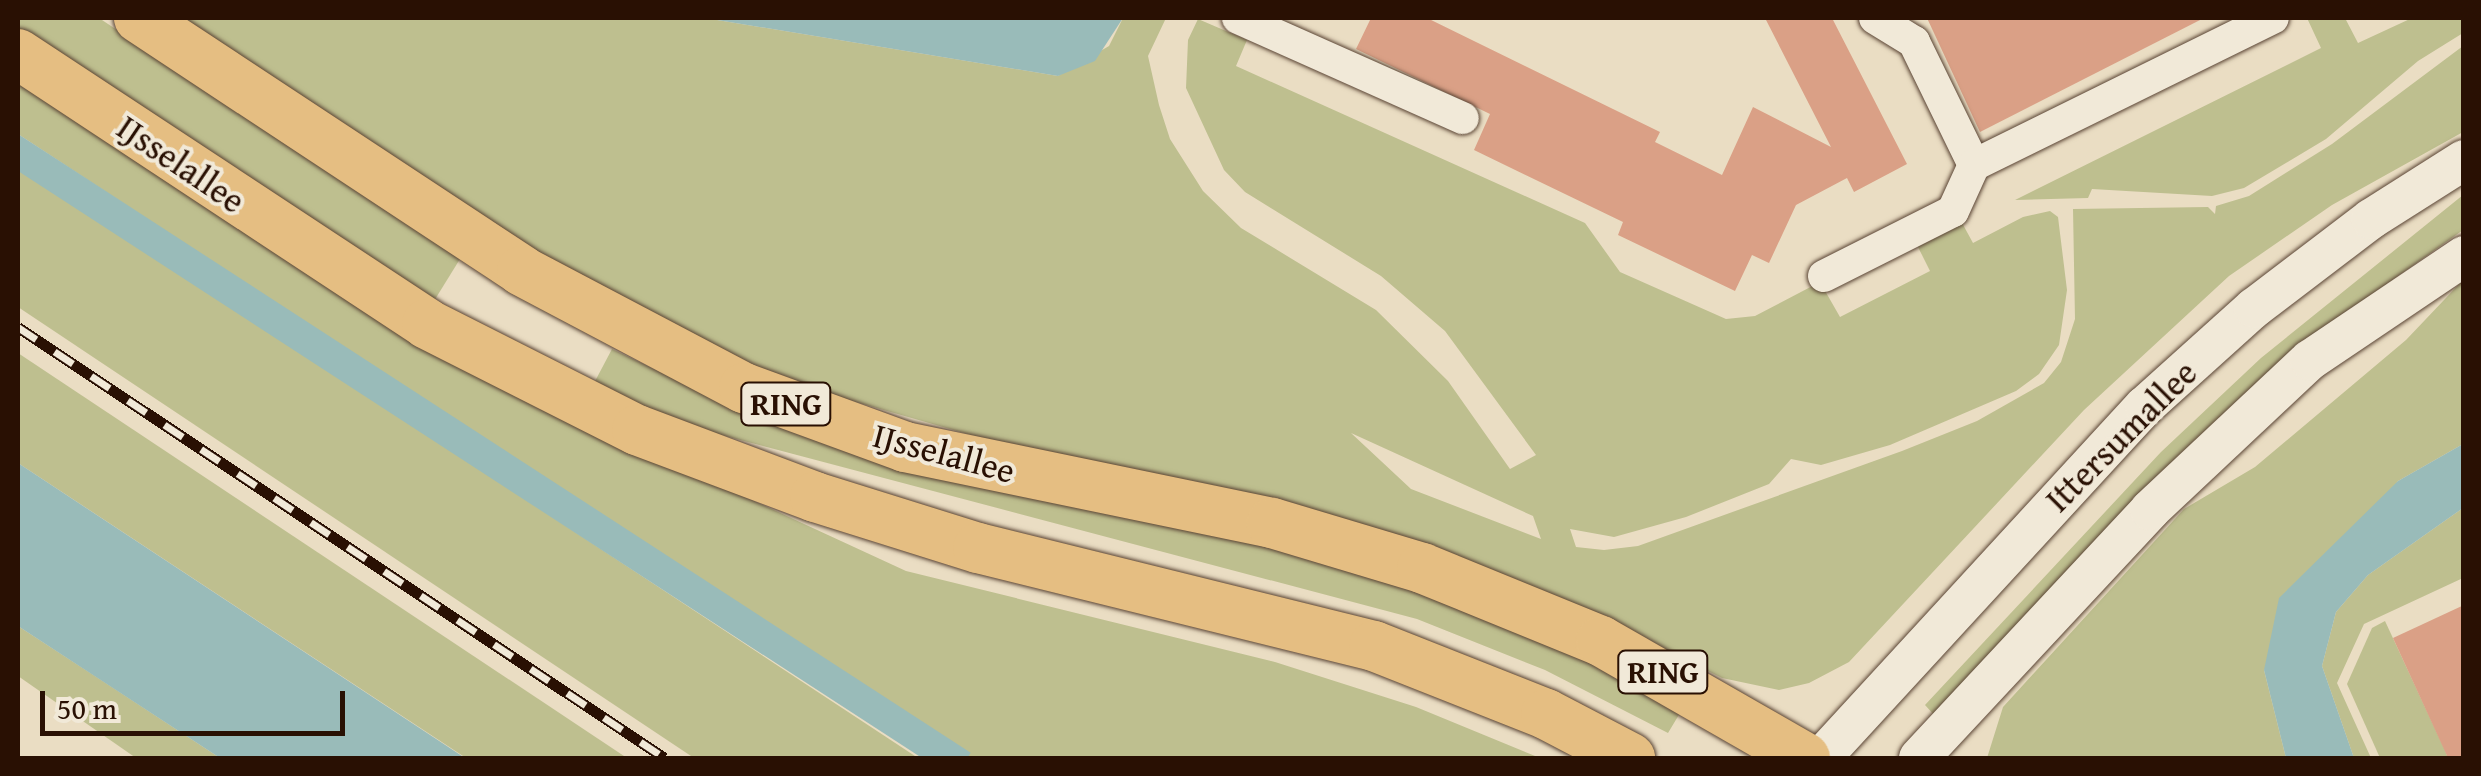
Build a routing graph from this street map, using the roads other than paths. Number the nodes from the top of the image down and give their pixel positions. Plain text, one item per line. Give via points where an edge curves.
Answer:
1 (139, 18) edge
2 (1238, 18) edge
3 (1874, 18) edge
4 (2274, 18) edge
5 (18, 54) edge
6 (1462, 118) dead end
7 (2464, 160) edge
8 (1974, 165) junction
9 (2464, 256) edge
10 (1824, 276) dead end
11 (1630, 758) edge
12 (1805, 758) edge
13 (1821, 758) edge
14 (1919, 758) edge

1 - 12 main road, IJsselallee / RING via 522,271 744,388 906,446 1272,523 1422,568 1629,655
2 - 6 street
3 - 8 street via 1914,42
4 - 8 street
5 - 11 main road, IJsselallee / RING via 428,324 636,430 978,548 1374,646 1546,714
7 - 13 street, Ittersumallee via 2268,296 2144,406
8 - 10 street via 1953,212
9 - 14 street via 2310,360 2150,510

